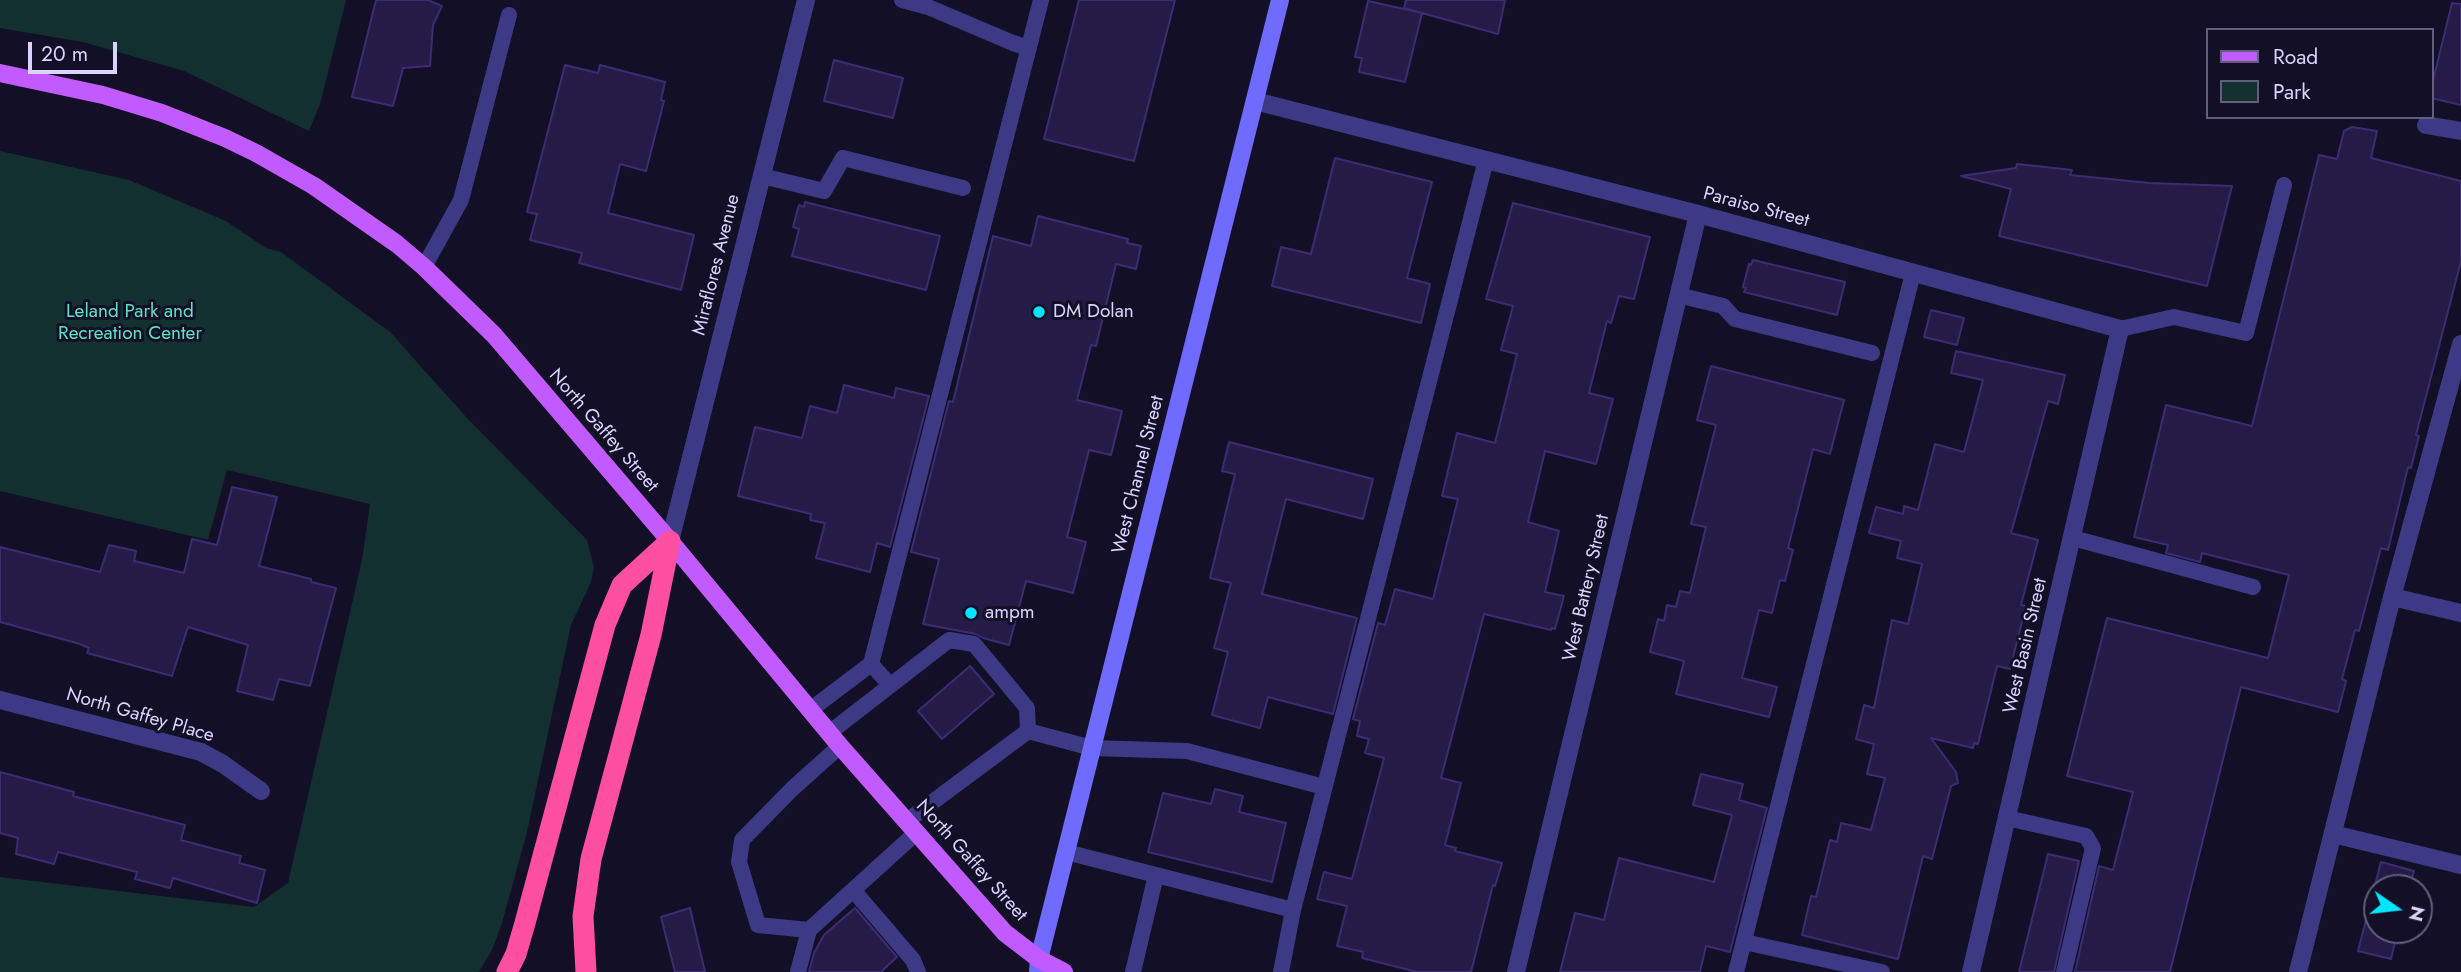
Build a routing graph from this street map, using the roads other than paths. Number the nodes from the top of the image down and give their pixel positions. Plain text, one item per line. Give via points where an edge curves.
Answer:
1 (806, 0) edge
2 (902, 0) edge
3 (1041, 0) edge
4 (1280, 0) edge
5 (509, 15) dead end
6 (1029, 48) junction
7 (0, 73) edge
8 (1255, 101) junction
9 (2426, 125) dead end
10 (2461, 131) edge
11 (1486, 160) junction
12 (762, 176) junction
13 (2284, 185) dead end
14 (963, 188) dead end
15 (1698, 214) junction
16 (424, 267) junction
17 (1913, 273) junction
18 (1678, 295) junction
19 (2120, 329) junction
20 (2460, 352) edge
21 (1872, 353) dead end
22 (2073, 538) junction
23 (670, 541) junction
24 (2253, 587) dead end
25 (2392, 597) junction
26 (2461, 613) edge
27 (871, 664) junction
28 (890, 685) junction
29 (0, 700) edge
30 (810, 710) junction
31 (1028, 731) junction
32 (834, 739) junction
33 (1092, 748) junction
34 (1324, 787) junction
35 (261, 791) dead end
36 (2007, 818) junction
37 (912, 827) junction
38 (2333, 834) junction
39 (1066, 852) junction
40 (2461, 865) edge
41 (1156, 875) junction
42 (853, 890) junction
43 (1293, 910) junction
44 (809, 930) junction
45 (1744, 942) junction
46 (1037, 968) edge
47 (1852, 969) edge
48 (507, 972) edge
49 (586, 972) edge
50 (798, 972) edge
51 (918, 972) edge
52 (1065, 972) edge
53 (1133, 972) edge
54 (1281, 972) edge
55 (1516, 972) edge
56 (1736, 972) edge
57 (1882, 972) edge
58 (1971, 972) edge
59 (2064, 972) edge
60 (2298, 972) edge

1 - 12 street, Miraflores Avenue
2 - 6 lane via 928,6
3 - 6 lane
4 - 8 street, West Channel Street
5 - 16 lane via 461,200
6 - 27 lane
7 - 16 main road, North Gaffey Street via 103,94 225,138 314,186
8 - 11 street, Paraiso Street
8 - 33 street, West Channel Street
9 - 10 street
11 - 15 street, Paraiso Street
11 - 34 lane
12 - 14 lane via 824,191 843,158
12 - 23 street, Miraflores Avenue
13 - 19 lane, Paraiso Street via 2246,333 2174,317
15 - 17 street, Paraiso Street
15 - 18 street, West Battery Street
16 - 23 main road, North Gaffey Street via 494,335
17 - 19 street, Paraiso Street
17 - 45 lane
18 - 21 lane via 1723,306 1735,320
18 - 55 street, West Battery Street
19 - 22 street, West Basin Street
20 - 25 street
22 - 24 lane
22 - 36 street, West Basin Street
23 - 30 main road, North Gaffey Street
23 - 48 highway via 622,586 605,625 525,923
23 - 49 highway via 651,635 591,859 583,916
25 - 26 street
25 - 38 street
27 - 28 lane
27 - 30 lane
28 - 31 lane via 949,640 974,644 1027,708
28 - 32 lane
29 - 35 street, North Gaffey Place via 201,752
30 - 32 main road, North Gaffey Street
31 - 33 lane
31 - 37 lane
32 - 37 main road, North Gaffey Street
32 - 44 lane via 742,840 739,862 758,925
33 - 34 lane via 1187,751
33 - 39 street, West Channel Street
34 - 43 lane
36 - 58 street, West Basin Street
36 - 59 lane via 2086,836 2093,848
37 - 42 lane
37 - 46 main road, North Gaffey Street
38 - 40 street
38 - 60 street
39 - 41 lane
39 - 46 street, West Channel Street
41 - 43 lane
41 - 53 lane
42 - 44 lane
42 - 51 lane via 913,960
43 - 54 lane
44 - 50 lane
45 - 47 lane
45 - 56 lane
46 - 52 main road, North Gaffey Street
47 - 57 lane

